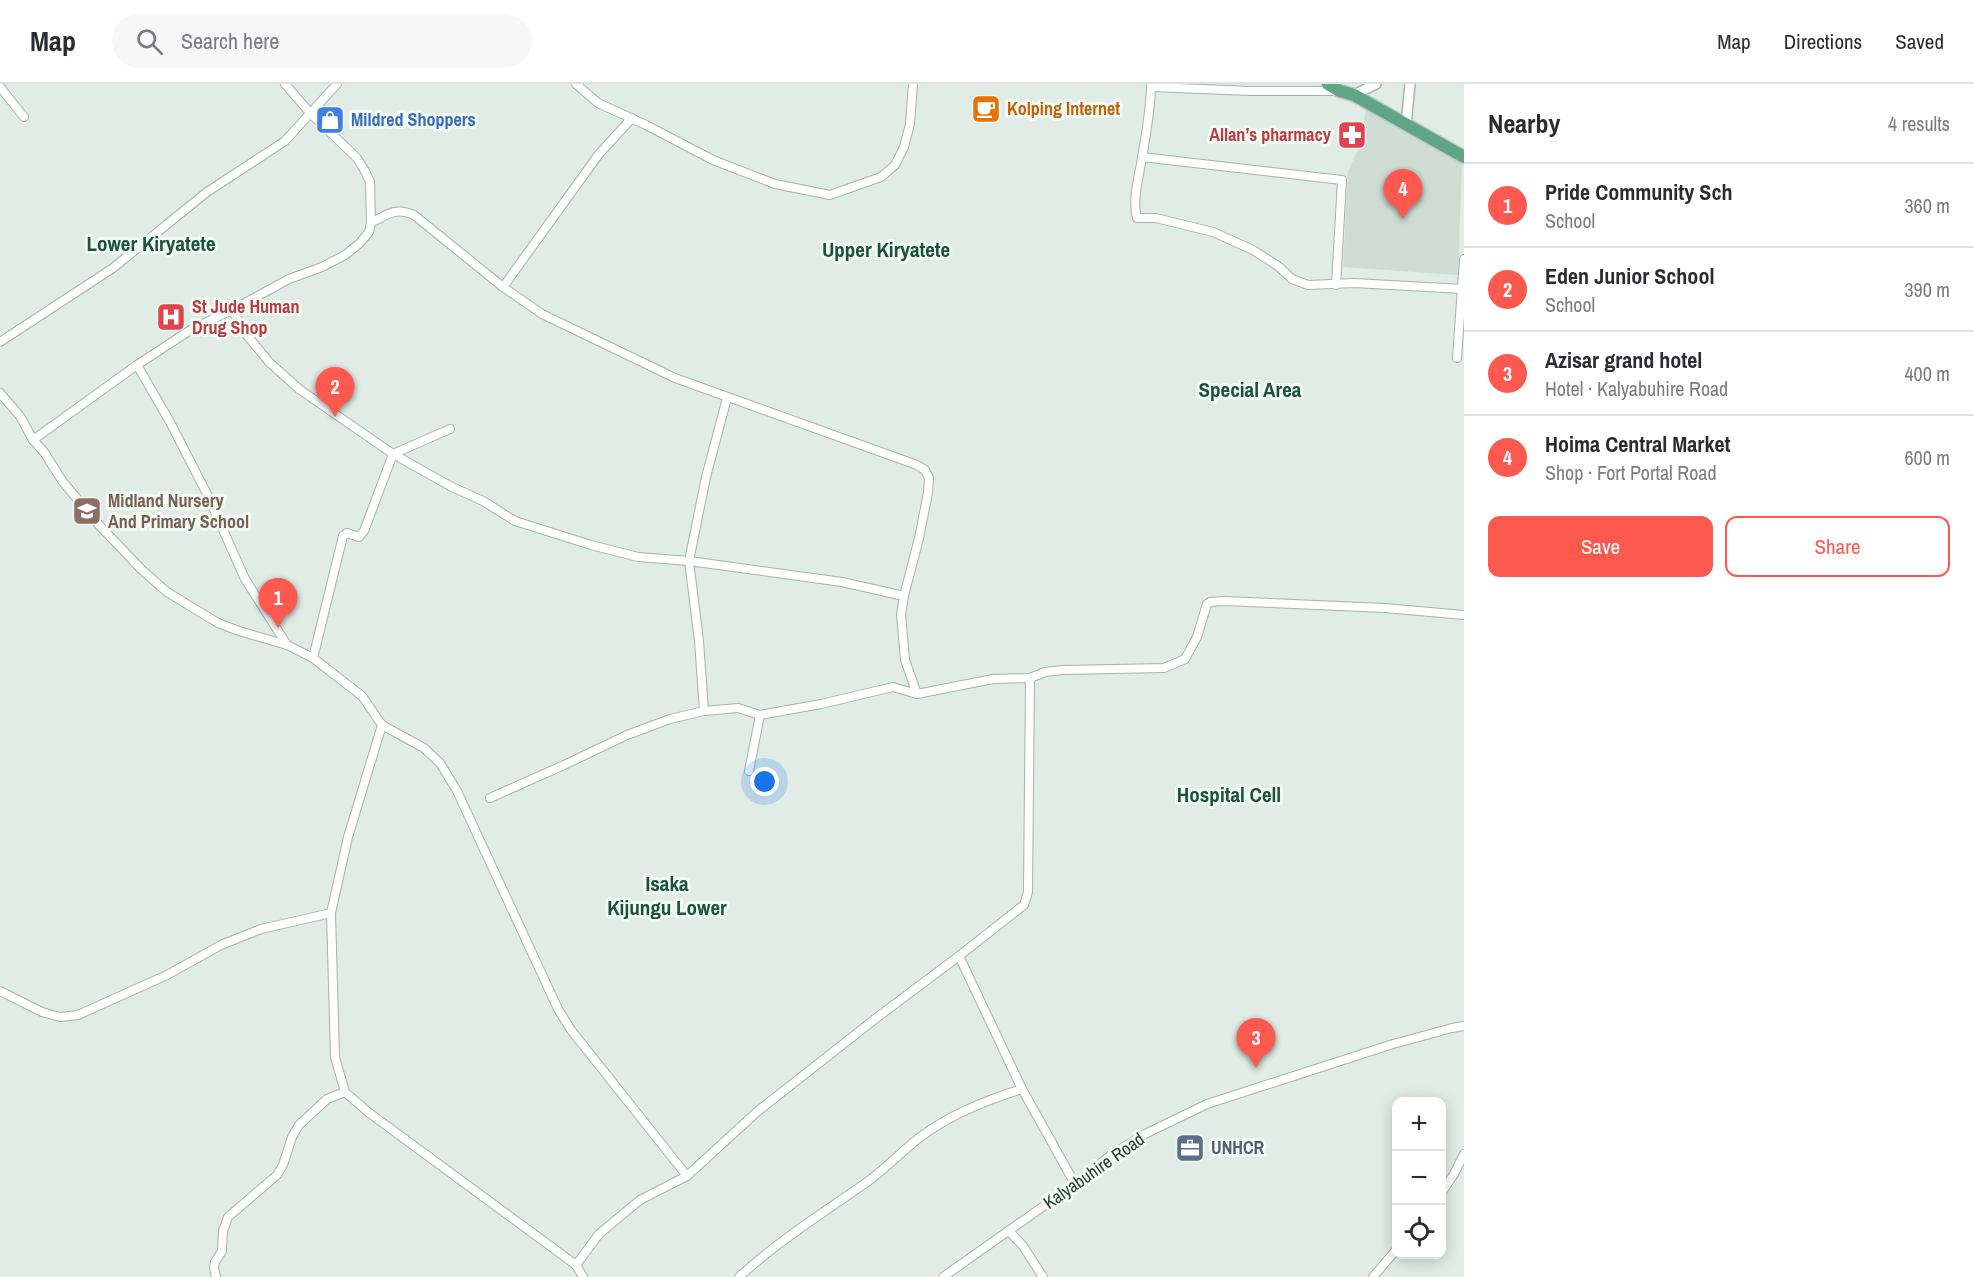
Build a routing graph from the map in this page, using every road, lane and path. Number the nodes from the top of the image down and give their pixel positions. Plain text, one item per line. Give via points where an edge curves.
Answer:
1 (285, 84) edge
2 (337, 84) edge
3 (576, 84) edge
4 (913, 84) edge
5 (1328, 84) edge
6 (1376, 84) edge
7 (1410, 84) edge
8 (1152, 85) edge
9 (0, 87) edge
10 (1340, 91) junction
11 (1354, 95) junction
12 (311, 114) junction
13 (24, 117) dead end
14 (632, 118) junction
15 (1406, 124) junction
16 (1142, 157) junction
17 (1464, 157) edge
18 (371, 223) junction
19 (1464, 259) edge
20 (1336, 285) junction
21 (503, 287) junction
22 (1463, 289) edge
23 (232, 310) junction
24 (0, 342) edge
25 (1457, 358) dead end
26 (137, 364) junction
27 (0, 393) edge
28 (727, 398) junction
29 (450, 429) dead end
30 (33, 440) junction
31 (393, 454) junction
32 (689, 561) junction
33 (903, 596) junction
34 (1464, 615) edge
35 (287, 645) junction
36 (313, 658) junction
37 (1030, 678) junction
38 (917, 694) junction
39 (704, 711) junction
40 (760, 715) junction
41 (382, 725) junction
42 (749, 771) dead end
43 (490, 798) dead end
44 (331, 913) junction
45 (959, 956) junction
46 (0, 991) edge
47 (1464, 1026) edge
48 (1022, 1089) junction
49 (345, 1092) junction
50 (1464, 1154) edge
51 (687, 1176) junction
52 (1075, 1184) junction
53 (1446, 1186) edge
54 (1009, 1231) junction
55 (1392, 1254) edge
56 (576, 1265) junction
57 (216, 1277) edge
58 (583, 1277) edge
59 (739, 1277) edge
60 (943, 1277) edge
61 (1043, 1277) edge
62 (1372, 1277) edge

1 - 12 street
2 - 12 street
3 - 14 street via 598,103
4 - 14 street via 910,124 895,165 881,177 830,195 775,184 712,160
5 - 10 main road
6 - 11 street
7 - 15 street
8 - 10 street
8 - 16 street
9 - 13 street
10 - 11 main road
11 - 15 main road
12 - 18 street via 357,158 365,171 370,182
12 - 24 street via 285,141 207,192 113,268
14 - 21 street via 588,169
15 - 17 main road
16 - 20 street via 1136,190 1137,218 1156,218 1213,232 1253,250 1292,279 1308,285
16 - 20 street via 1342,180
18 - 21 street via 394,211 414,215
18 - 23 street via 369,232 345,255
19 - 22 street
20 - 22 street
21 - 28 street via 542,314 675,378
22 - 25 street
23 - 26 street via 192,329
23 - 31 street via 268,362 299,389
26 - 30 street
26 - 35 street via 208,496 245,579
27 - 30 street via 20,416
28 - 32 street
28 - 33 street via 925,470 928,493
29 - 31 street
30 - 35 street via 99,525 167,592 218,623
31 - 32 street via 515,521 638,557
31 - 36 street via 364,531 359,537 347,533 343,536
32 - 33 street via 842,582
32 - 39 street
33 - 38 street via 905,660
34 - 37 street via 1210,602 1185,659 1164,668 1063,670
35 - 36 street
36 - 41 street via 362,696
37 - 38 street via 993,679
37 - 45 street via 1027,899
38 - 40 street via 893,687
39 - 40 street via 738,708
39 - 43 street via 627,735
40 - 42 street
41 - 44 street via 348,837
41 - 51 street via 424,748 440,763 457,791 558,1009
44 - 46 street via 261,929 221,945 167,975 78,1015 60,1017 42,1012
44 - 49 street via 335,1057
45 - 48 street
45 - 51 street via 759,1111
47 - 52 street, Kalyabuhire Road via 1393,1044 1207,1104 1145,1134
48 - 52 street
48 - 59 street via 994,1097 920,1137
49 - 56 street
49 - 57 street via 327,1099 299,1125 277,1175 228,1217 222,1251 214,1268
50 - 53 street
51 - 56 street via 640,1200 599,1234
52 - 54 street, Kalyabuhire Road
54 - 60 street, Kalyabuhire Road
54 - 61 street
55 - 62 street
56 - 58 street

